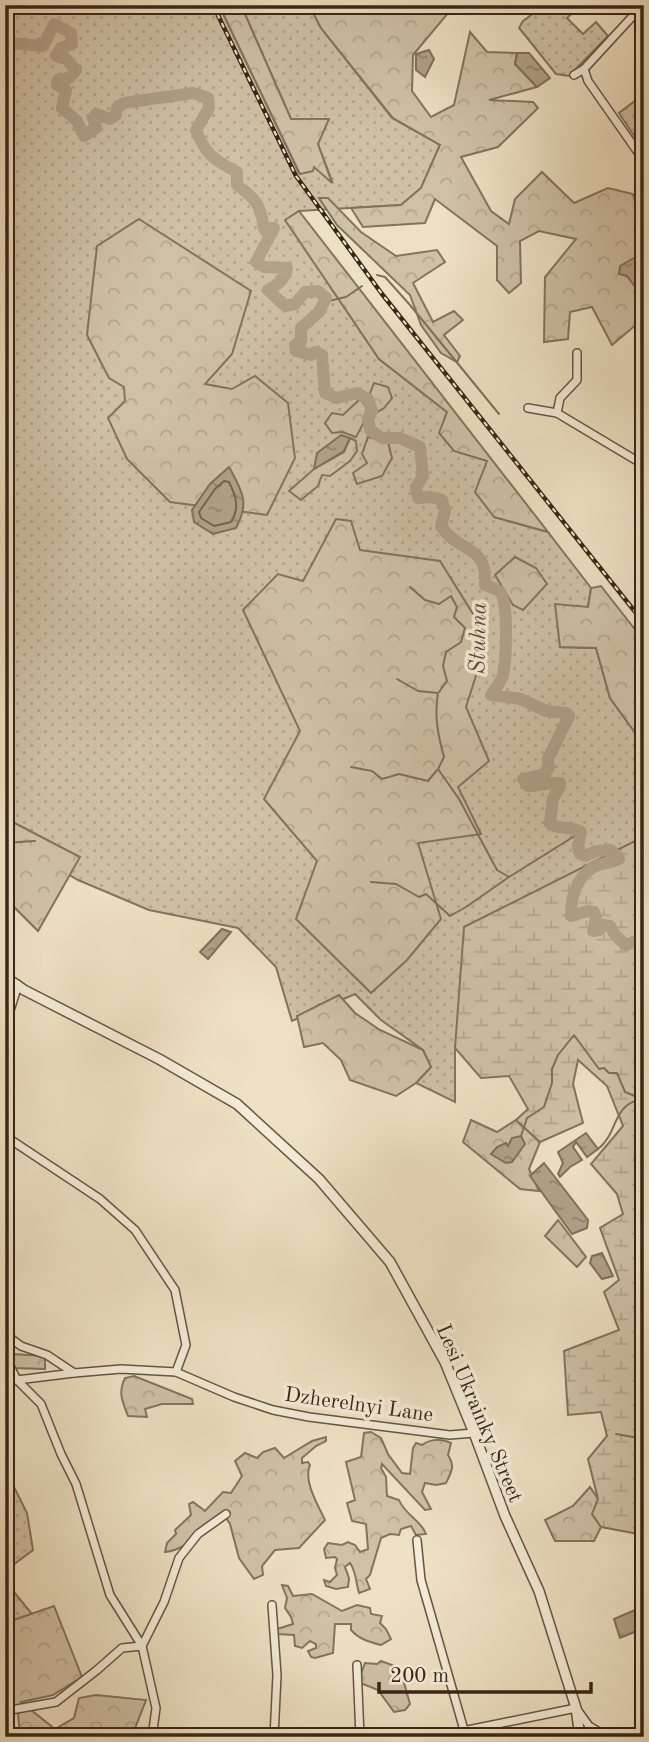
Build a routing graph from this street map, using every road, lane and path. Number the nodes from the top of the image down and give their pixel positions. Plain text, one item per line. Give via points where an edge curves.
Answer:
1 (643, 5) edge
2 (584, 69) junction
3 (574, 75) dead end
4 (644, 161) edge
5 (577, 353) dead end
6 (528, 408) dead end
7 (557, 413) junction
8 (644, 465) edge
9 (5, 977) edge
10 (17, 985) junction
11 (5, 1023) edge
12 (5, 1136) edge
13 (5, 1334) edge
14 (5, 1356) edge
15 (176, 1372) junction
16 (74, 1373) junction
17 (5, 1380) edge
18 (17, 1380) junction
19 (474, 1433) junction
20 (226, 1514) dead end
21 (417, 1541) dead end
22 (272, 1605) dead end
23 (142, 1646) junction
24 (357, 1665) dead end
25 (576, 1708) junction
26 (5, 1711) edge
27 (464, 1730) junction
28 (452, 1735) edge
29 (152, 1737) edge
30 (274, 1737) edge
31 (360, 1737) edge
32 (427, 1737) edge
33 (580, 1737) edge
34 (608, 1737) edge

1 - 2 street
2 - 3 street
2 - 4 street via 587,81
5 - 7 street via 577,380 560,398
6 - 7 street
7 - 8 street
9 - 10 street, Lesi Ukrainky Street
10 - 11 street
10 - 19 street, Lesi Ukrainky Street via 237,1104 319,1178 390,1262 445,1362
12 - 15 street via 100,1199 135,1230 175,1290 186,1345
13 - 16 street
14 - 18 street
15 - 16 street, Dzherelnyi Lane via 121,1369
15 - 19 street, Dzherelnyi Lane via 272,1410 450,1435
16 - 18 street, Dzherelnyi Lane
17 - 18 street
18 - 23 street via 41,1404 76,1484 110,1595
19 - 25 street, Lesi Ukrainky Street via 539,1591
20 - 23 street via 198,1534 179,1558
21 - 27 street via 421,1580
22 - 30 street via 277,1675
23 - 26 street via 122,1648 56,1702
23 - 29 street via 156,1709
24 - 31 street
25 - 27 street
25 - 33 street, Lesi Ukrainky Street
25 - 34 street via 589,1726
27 - 28 street
28 - 32 street

